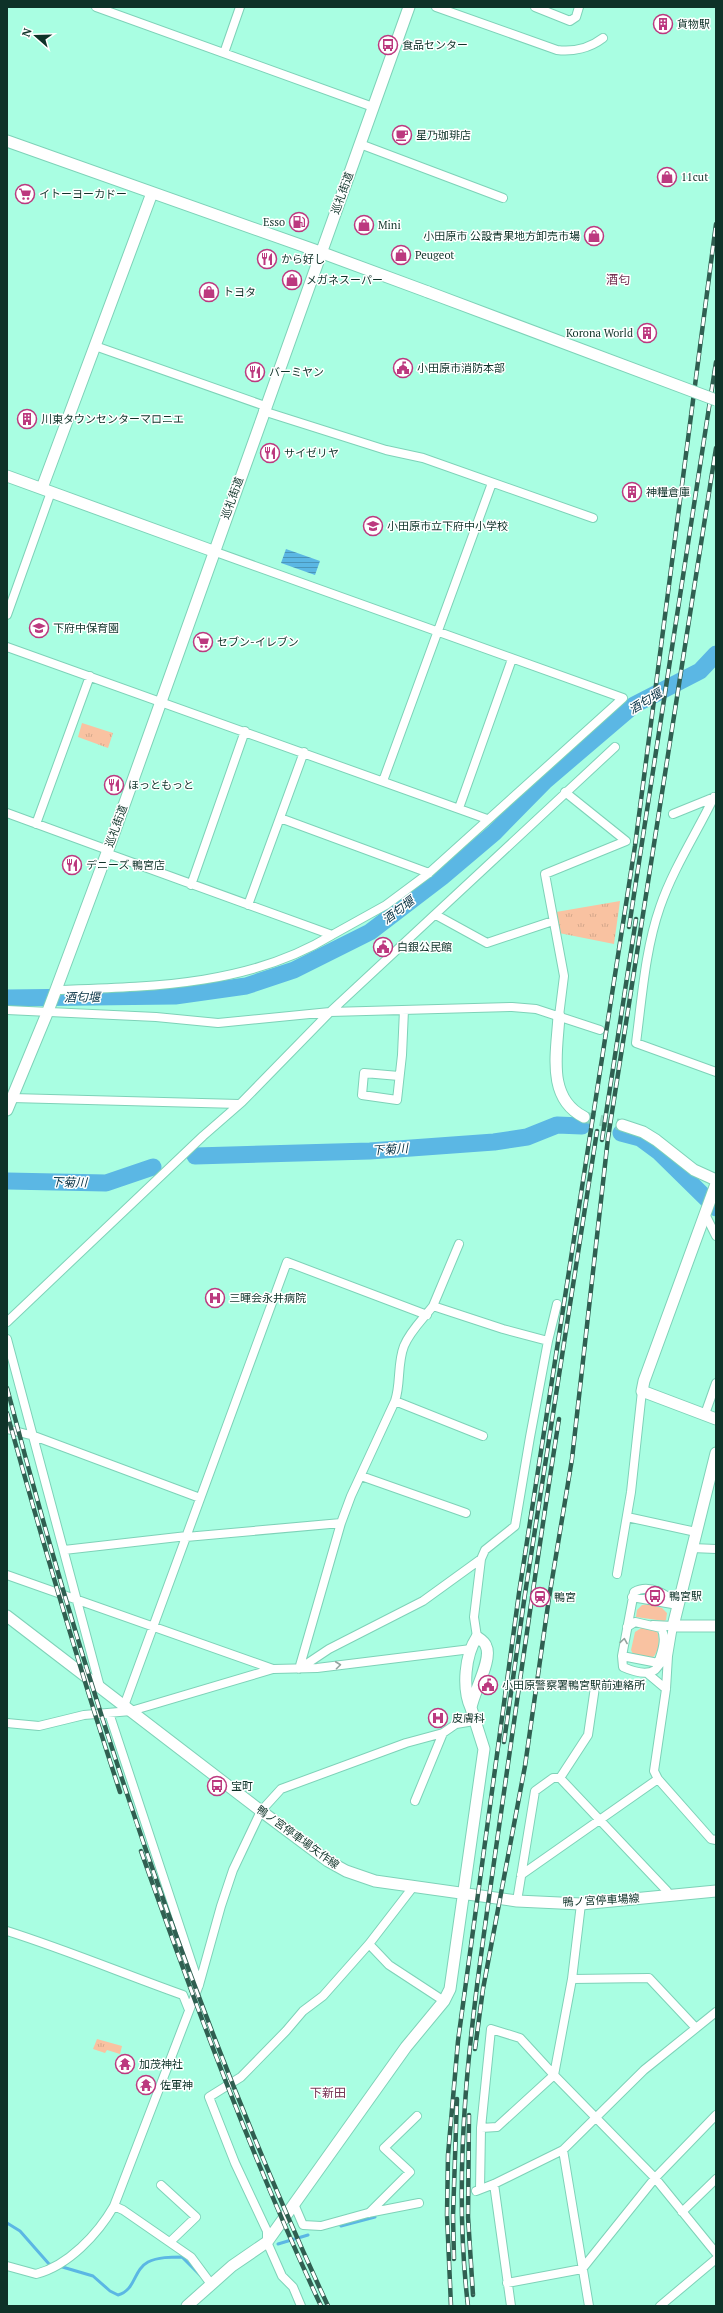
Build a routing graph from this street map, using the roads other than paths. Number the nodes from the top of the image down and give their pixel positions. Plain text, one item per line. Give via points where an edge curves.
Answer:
1 (96, 7) edge
2 (240, 7) edge
3 (409, 7) edge
4 (436, 7) edge
5 (535, 7) edge
6 (579, 7) edge
7 (603, 38) dead end
8 (224, 53) junction
9 (373, 107) junction
10 (7, 141) edge
11 (360, 144) junction
12 (152, 193) junction
13 (504, 198) dead end
14 (320, 252) junction
15 (95, 346) junction
16 (716, 400) edge
17 (264, 408) junction
18 (7, 476) edge
19 (492, 483) junction
20 (46, 490) junction
21 (593, 518) dead end
22 (213, 552) junction
23 (7, 615) edge
24 (438, 633) junction
25 (7, 647) edge
26 (512, 659) junction
27 (90, 676) junction
28 (160, 702) junction
29 (245, 731) junction
30 (615, 747) dead end
31 (304, 752) junction
32 (383, 781) junction
33 (565, 792) junction
34 (715, 797) edge
35 (459, 808) junction
36 (7, 813) edge
37 (673, 814) dead end
38 (280, 818) junction
39 (487, 819) junction
40 (36, 824) junction
41 (107, 851) junction
42 (429, 873) junction
43 (191, 884) junction
44 (248, 905) junction
45 (436, 915) junction
46 (553, 921) junction
47 (332, 935) junction
48 (56, 990) junction
49 (7, 1010) edge
50 (404, 1010) junction
51 (48, 1011) junction
52 (330, 1012) junction
53 (560, 1016) junction
54 (600, 1030) dead end
55 (716, 1072) edge
56 (399, 1076) junction
57 (12, 1098) junction
58 (239, 1104) junction
59 (7, 1110) edge
60 (584, 1117) tunnel mouth
61 (622, 1125) tunnel mouth
62 (715, 1185) edge
63 (705, 1212) junction
64 (716, 1236) edge
65 (459, 1244) dead end
66 (557, 1304) dead end
67 (433, 1306) junction
68 (427, 1315) junction
69 (7, 1322) edge
70 (7, 1339) edge
71 (548, 1341) junction
72 (716, 1383) edge
73 (642, 1391) junction
74 (395, 1401) junction
75 (705, 1414) junction
76 (716, 1419) edge
77 (7, 1429) edge
78 (34, 1436) junction
79 (483, 1436) dead end
80 (716, 1453) edge
81 (361, 1476) junction
82 (200, 1498) junction
83 (466, 1512) dead end
84 (627, 1517) junction
85 (341, 1523) junction
86 (696, 1532) junction
87 (186, 1537) junction
88 (692, 1548) junction
89 (716, 1549) edge
90 (64, 1550) junction
91 (481, 1559) junction
92 (617, 1574) dead end
93 (7, 1575) edge
94 (77, 1600) junction
95 (679, 1605) junction
96 (7, 1616) edge
97 (653, 1625) junction
98 (673, 1626) junction
99 (716, 1626) edge
100 (152, 1627) junction
101 (627, 1627) junction
102 (477, 1637) junction
103 (471, 1649) junction
104 (622, 1656) junction
105 (668, 1656) junction
106 (658, 1663) junction
107 (274, 1669) junction
108 (299, 1669) junction
109 (647, 1673) junction
110 (100, 1687) junction
111 (595, 1687) dead end
112 (666, 1689) junction
113 (471, 1708) junction
114 (128, 1709) junction
115 (109, 1713) junction
116 (474, 1721) junction
117 (7, 1723) edge
118 (444, 1733) junction
119 (560, 1778) junction
120 (658, 1779) junction
121 (415, 1801) dead end
122 (261, 1811) junction
123 (601, 1820) junction
124 (716, 1840) edge
125 (520, 1875) junction
126 (413, 1887) junction
127 (716, 1891) edge
128 (463, 1893) junction
129 (666, 1896) junction
130 (517, 1901) junction
131 (581, 1904) junction
132 (7, 1931) edge
133 (370, 1944) junction
134 (572, 1979) junction
135 (200, 1985) junction
136 (444, 2001) junction
137 (189, 2010) junction
138 (716, 2012) edge
139 (696, 2027) junction
140 (554, 2075) junction
141 (716, 2115) edge
142 (417, 2116) dead end
143 (596, 2119) junction
144 (482, 2128) junction
145 (563, 2150) junction
146 (655, 2178) junction
147 (716, 2179) edge
148 (494, 2184) junction
149 (160, 2185) dead end
150 (419, 2203) dead end
151 (294, 2204) junction
152 (114, 2206) junction
153 (682, 2212) junction
154 (368, 2213) junction
155 (171, 2241) junction
156 (268, 2242) junction
157 (716, 2253) edge
158 (716, 2259) edge
159 (7, 2266) edge
160 (582, 2269) junction
161 (507, 2283) junction
162 (212, 2284) junction
163 (187, 2306) edge
164 (301, 2306) edge
165 (511, 2306) edge
166 (589, 2306) edge
167 (660, 2306) edge

1 - 8 street
2 - 8 street
3 - 9 street, 巡礼街道
4 - 7 street via 557,50 582,48
5 - 6 street via 570,21 576,17
8 - 9 street
9 - 11 street, 巡礼街道
10 - 12 street
11 - 13 street
11 - 14 street, 巡礼街道
12 - 14 street
12 - 15 street
14 - 16 street, bridge
14 - 17 street, 巡礼街道
15 - 17 street
15 - 20 street
17 - 19 street via 386,450 423,458
17 - 22 street, 巡礼街道
18 - 20 street
19 - 21 street
19 - 24 street
20 - 22 street
20 - 23 street
22 - 24 street
22 - 28 street, 巡礼街道
24 - 26 street
24 - 32 street
25 - 27 street
26 - 35 street
26 - 39 street via 623,698
27 - 28 street
27 - 40 street
28 - 29 street
28 - 41 street, 巡礼街道
29 - 31 street
29 - 43 street
30 - 33 street
31 - 32 street
31 - 38 street
32 - 35 street
33 - 45 street
33 - 46 street via 626,841 545,874
34 - 37 street
34 - 55 street via 686,849 660,907 648,959 636,1043
35 - 39 street
36 - 40 street
38 - 42 street
38 - 44 street
39 - 42 street
40 - 41 street
41 - 43 street
41 - 48 street, 巡礼街道
42 - 47 street via 386,905
43 - 44 street
44 - 47 street
45 - 46 street via 487,943
45 - 52 street
46 - 53 street via 564,976
47 - 48 street via 312,947 238,974 152,986
48 - 51 street, 巡礼街道
49 - 51 street
50 - 52 street
50 - 53 street via 512,1007 536,1009
50 - 56 street
51 - 52 street via 156,1017 218,1024
51 - 57 street
52 - 58 street
53 - 54 street
53 - 60 street via 558,1084 562,1099 572,1111
56 - 56 street via 397,1100 362,1095 364,1072
57 - 58 street
57 - 59 street
58 - 69 street
61 - 62 street via 643,1132 656,1140
62 - 63 street
63 - 64 street
63 - 73 street
65 - 67 street
66 - 71 street
67 - 68 street
67 - 71 street via 503,1330
68 - 74 street via 415,1327 404,1346 399,1366 399,1391
68 - 82 street via 287,1262
70 - 78 street
71 - 91 street via 516,1526 485,1550
72 - 75 street
73 - 75 street
73 - 84 street
74 - 79 street
74 - 81 street
75 - 76 street
77 - 78 street
78 - 82 street
78 - 90 street
80 - 86 street
81 - 83 street
81 - 85 street
82 - 87 street
84 - 86 street
84 - 92 street
85 - 87 street
85 - 108 street
86 - 88 street
87 - 90 street
87 - 100 street
88 - 89 street
88 - 95 street
90 - 94 street
91 - 102 street via 474,1617
91 - 108 street via 423,1601 329,1649
93 - 94 street
94 - 100 street
94 - 110 street
95 - 98 street
95 - 101 street via 632,1597
96 - 110 street, 鴨ノ宮停車場矢作線
97 - 98 street
97 - 101 street via 635,1622
97 - 106 street via 664,1632
98 - 99 street
98 - 105 street
100 - 107 street
100 - 114 street
104 -> 101 street
102 - 103 street
102 - 113 street via 486,1646 487,1651 484,1671 480,1676
108 -> 103 street
103 - 113 street via 466,1685
104 - 106 street
104 - 109 street via 623,1667
105 - 106 street
105 - 112 street
106 - 109 street via 654,1670
107 - 108 street
107 - 114 street
109 - 112 street
110 - 114 street, 鴨ノ宮停車場矢作線
111 - 119 street via 588,1735
112 - 120 street via 654,1771
113 - 116 street
114 - 115 street
114 - 122 street, 鴨ノ宮停車場矢作線
115 - 117 street via 84,1715 39,1726
115 - 135 street
116 - 118 street via 456,1724
116 - 128 street via 484,1749
118 - 121 street
118 - 122 street via 406,1742 281,1789
119 - 123 street
119 - 125 street via 553,1778 535,1791
120 - 123 street
120 - 124 street via 711,1839
122 - 126 street, 鴨ノ宮停車場矢作線 via 328,1862 346,1871 375,1880
122 - 135 street via 233,1870
123 - 125 street
123 - 129 street via 667,1891
125 - 130 street
126 - 128 street, 鴨ノ宮停車場矢作線
126 - 133 street
127 - 129 street, 鴨ノ宮停車場線
128 - 130 street, 鴨ノ宮停車場線
128 - 136 street via 450,1989
129 - 131 street, 鴨ノ宮停車場線
130 - 131 street, 鴨ノ宮停車場線
131 - 134 street
132 - 137 street via 184,1995
133 - 136 street via 389,1964
133 - 156 street via 323,1996 303,2011 241,2077 209,2097 238,2170 267,2231
134 - 139 street via 650,1978
134 - 140 street
135 - 137 street
136 - 151 street via 406,2047
137 - 152 street
138 - 139 street
139 - 143 street via 644,2070
140 - 143 street
140 - 144 street via 497,2127
140 - 144 street via 520,2038 491,2029
141 - 146 street
142 - 154 street via 384,2148 410,2172
143 - 145 street
143 - 146 street
144 - 148 street via 478,2190
145 - 148 street
145 - 160 street
146 - 153 street
146 - 160 street
147 - 153 street
148 - 161 street
149 - 155 street via 196,2217
150 - 154 street
151 - 154 street via 303,2225 321,2226
151 - 156 street
152 - 155 street
152 - 159 street via 104,2222 81,2247 48,2270 36,2274
153 - 157 street
155 - 162 street via 191,2256
156 - 162 street via 232,2266
156 - 164 street via 282,2276 293,2287
158 - 167 street
160 - 161 street
160 - 166 street
161 - 165 street
162 - 163 street

